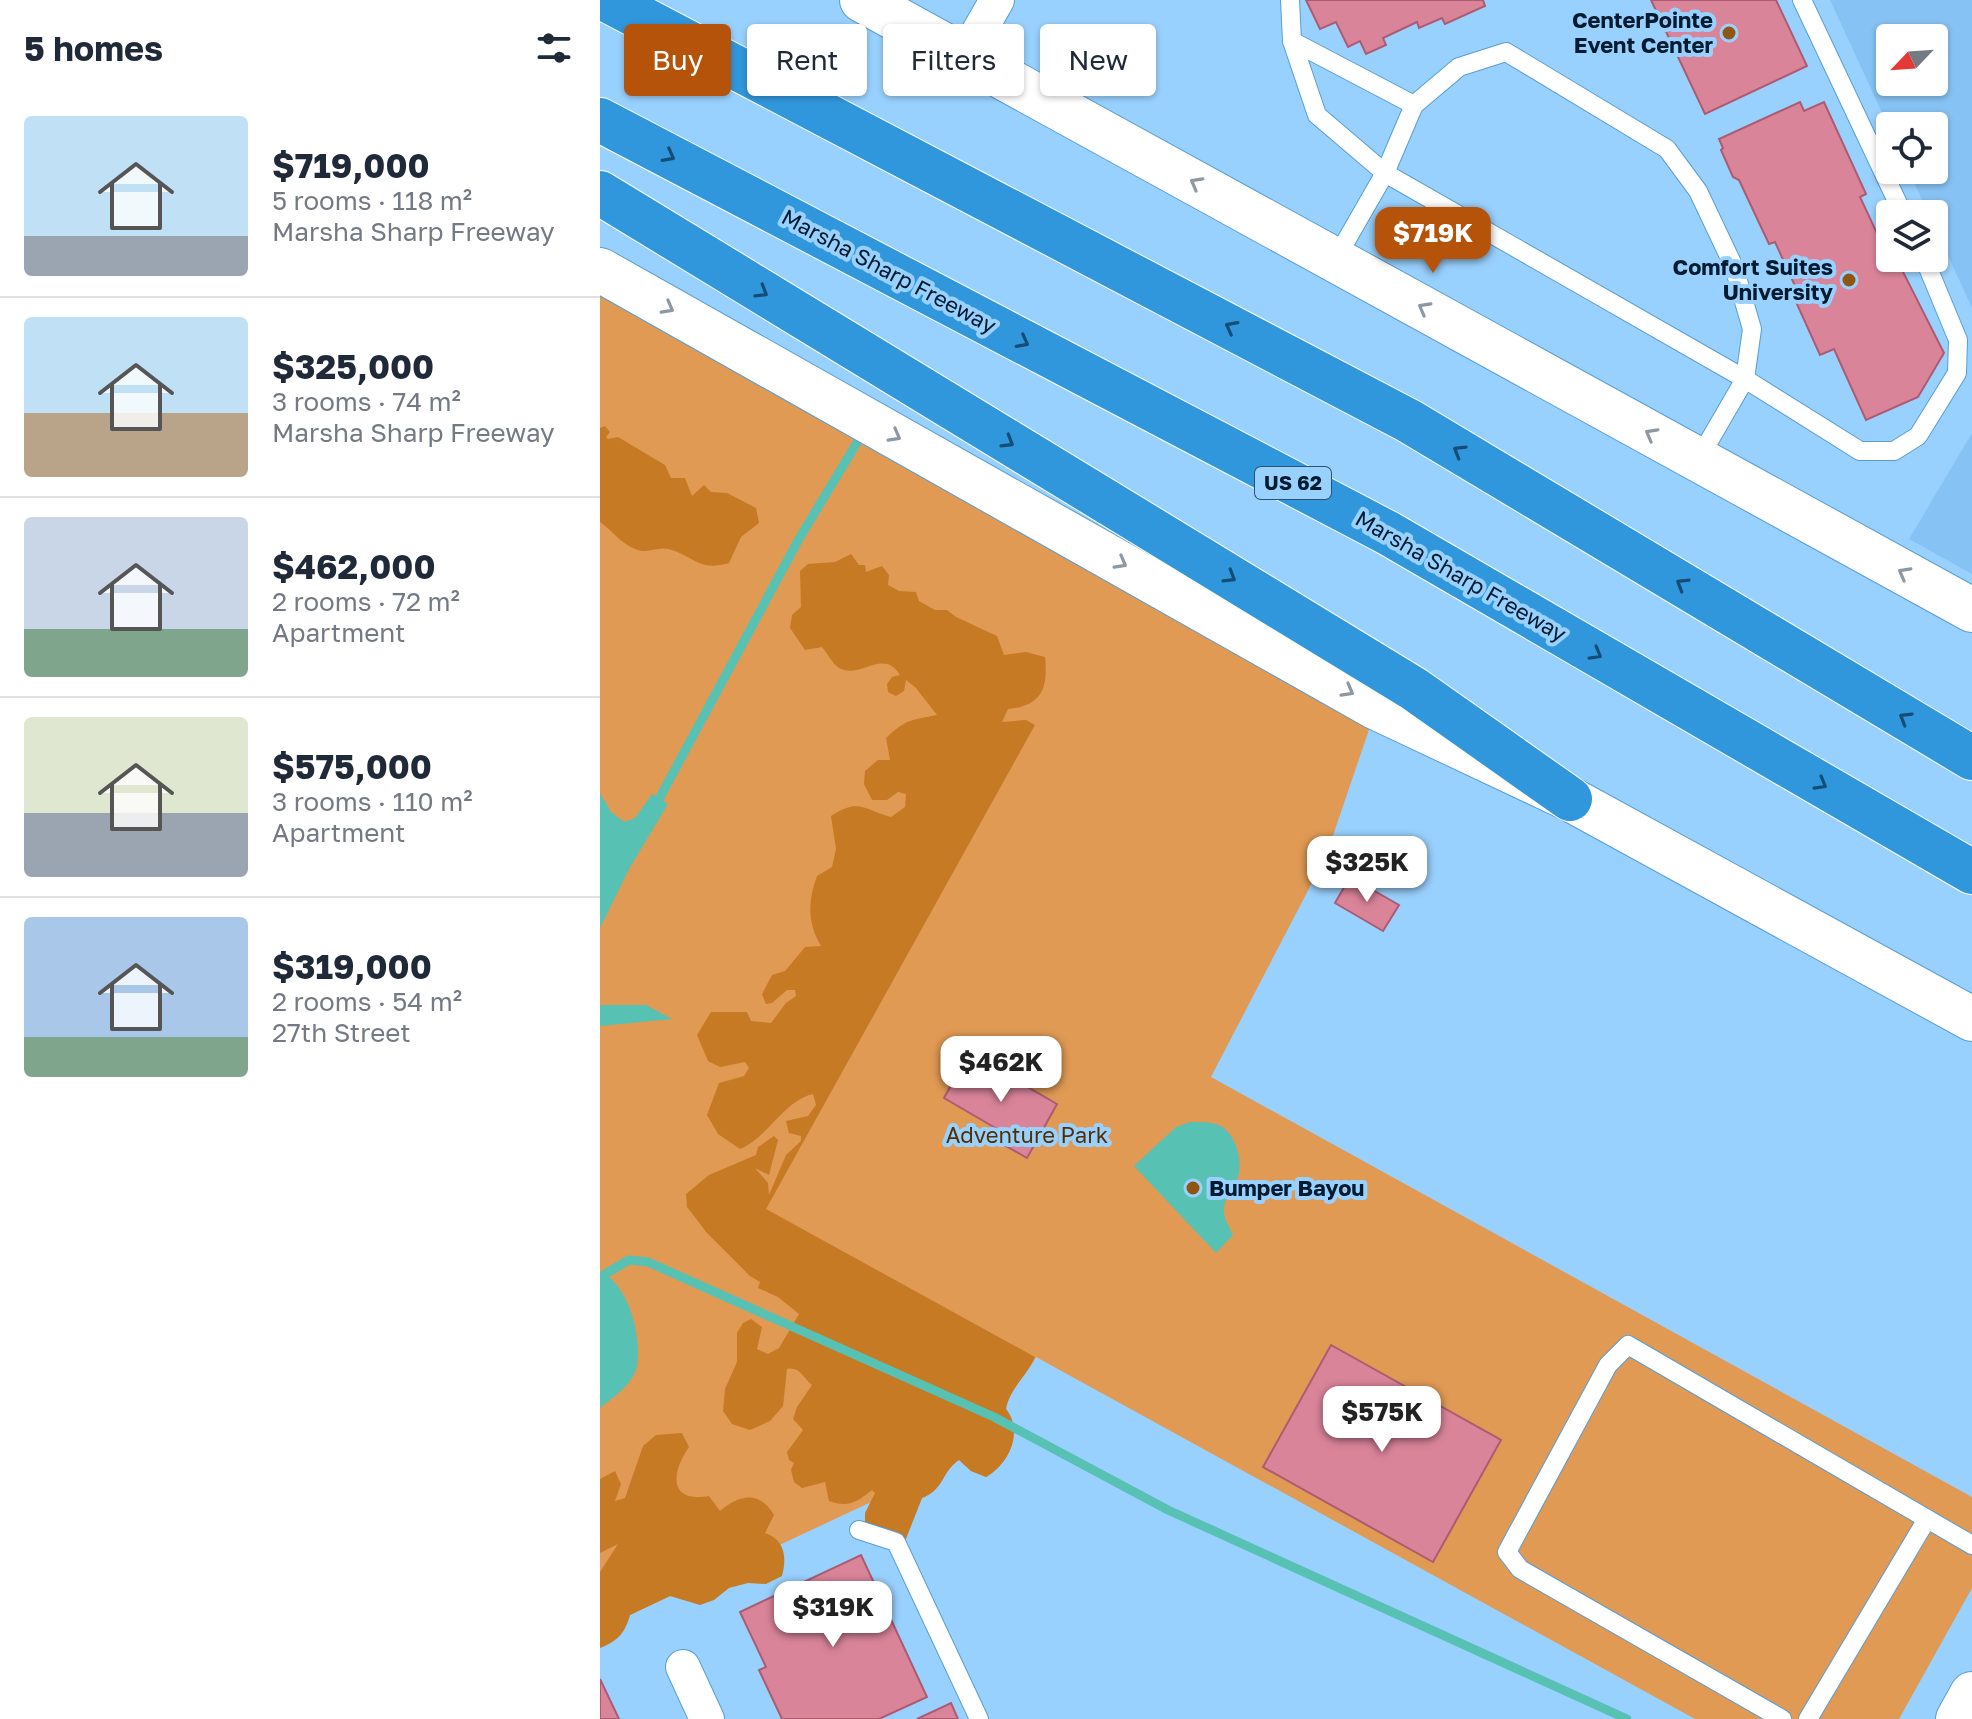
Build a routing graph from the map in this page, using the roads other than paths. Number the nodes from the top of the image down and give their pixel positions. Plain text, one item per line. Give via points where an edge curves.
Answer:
1 (607, 0) edge
2 (862, 0) edge
3 (997, 0) edge
4 (1290, 0) edge
5 (1802, 0) edge
6 (906, 24) edge
7 (983, 24) edge
8 (1292, 41) junction
9 (1024, 89) edge
10 (1414, 105) junction
11 (600, 120) edge
12 (1385, 173) junction
13 (600, 193) edge
14 (1896, 200) edge
15 (1335, 260) junction
16 (600, 270) edge
17 (1930, 272) edge
18 (1745, 379) junction
19 (1698, 460) junction
20 (1972, 610) edge
21 (1972, 758) edge
22 (1570, 799) junction
23 (1972, 872) edge
24 (1972, 1019) edge
25 (1927, 1519) junction
26 (859, 1530) dead end
27 (1972, 1545) edge
28 (683, 1667) dead end
29 (1972, 1694) edge
30 (707, 1719) edge
31 (979, 1719) edge
32 (1782, 1719) edge
33 (1808, 1719) edge
34 (1958, 1719) edge

21 -> 1 highway via 1409,421
2 - 6 main road
3 - 7 street
4 - 8 lane
5 - 14 lane
8 - 10 lane
8 - 12 lane via 1317,115
15 -> 9 main road
10 - 12 lane
10 - 18 lane via 1459,67 1506,52 1667,149 1698,191 1734,267 1752,329
11 -> 23 highway, Marsha Sharp Freeway / US 62 via 1388,533
12 - 15 lane
12 - 18 lane
13 -> 22 highway via 1414,689
19 -> 15 main road
16 -> 22 main road via 1375,707
17 - 18 lane via 1958,340 1957,373 1918,436 1894,451 1860,451
18 - 19 lane
20 -> 19 main road
22 - 24 main road
25 - 27 lane
25 - 32 lane via 1628,1345 1608,1365 1507,1552 1520,1569
25 - 33 lane
26 - 31 lane via 896,1542
28 - 30 street
29 - 34 main road

